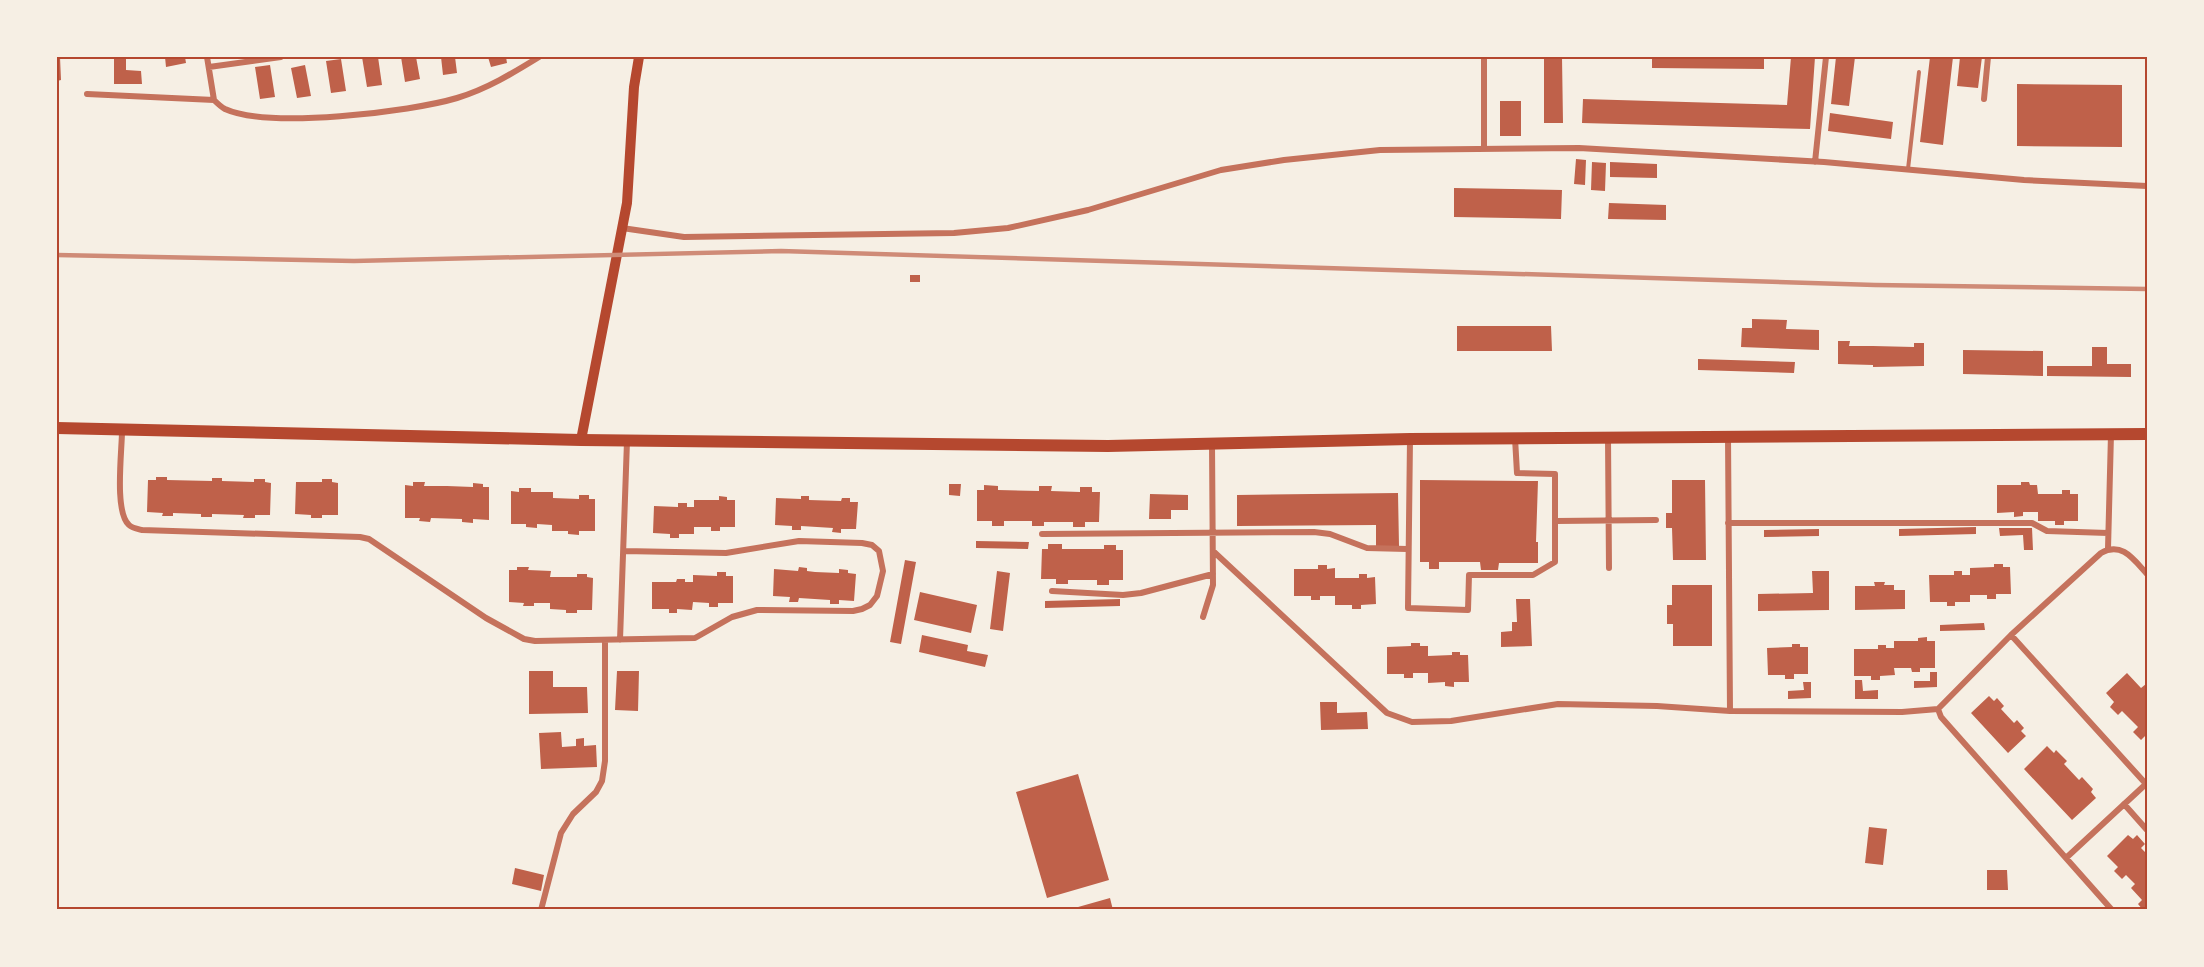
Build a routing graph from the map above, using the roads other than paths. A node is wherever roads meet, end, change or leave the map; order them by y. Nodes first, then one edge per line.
1 (207, 57) edge
2 (281, 57) edge
3 (539, 57) edge
4 (639, 57) edge
5 (1484, 57) edge
6 (1826, 57) edge
7 (1988, 57) edge
8 (209, 67) junction
9 (1919, 72) dead end
10 (87, 94) dead end
11 (1984, 99) dead end
12 (214, 100) junction
13 (1484, 149) junction
14 (1815, 162) junction
15 (1908, 169) junction
16 (2147, 186) edge
17 (622, 228) junction
18 (57, 428) edge
19 (122, 431) junction
20 (2111, 434) junction
21 (2147, 434) edge
22 (1728, 436) junction
23 (1608, 437) junction
24 (1515, 438) junction
25 (1410, 439) junction
26 (582, 440) junction
27 (627, 441) junction
28 (1212, 443) junction
29 (1656, 520) dead end
30 (1556, 521) junction
31 (1609, 521) junction
32 (1728, 523) junction
33 (1213, 532) junction
34 (2109, 533) junction
35 (1042, 534) dead end
36 (1407, 549) junction
37 (2108, 549) junction
38 (624, 550) junction
39 (1213, 551) junction
40 (1609, 568) dead end
41 (1213, 574) junction
42 (2147, 574) edge
43 (1052, 591) dead end
44 (1203, 617) dead end
45 (2011, 635) junction
46 (605, 640) junction
47 (620, 640) junction
48 (1938, 709) junction
49 (1730, 711) junction
50 (2146, 783) edge
51 (2124, 804) junction
52 (2147, 830) edge
53 (2066, 858) junction
54 (541, 910) edge
55 (2112, 910) edge

1 - 8 street
2 - 8 street
3 - 12 street
4 - 17 main road
5 - 13 street
6 - 14 street
7 - 11 street
8 - 12 street
9 - 15 lane
10 - 12 street
13 - 14 street
13 - 17 street
14 - 15 street
15 - 16 street
17 - 26 main road
18 - 19 main road
19 - 26 main road
19 - 46 street
20 - 21 main road
20 - 22 main road
20 - 34 street
22 - 23 main road
22 - 32 street
23 - 24 main road
23 - 31 street
24 - 25 main road
24 - 30 street
25 - 28 main road
25 - 36 street
26 - 27 main road
27 - 28 main road
27 - 38 street
28 - 33 street
29 - 31 street
30 - 31 street
30 - 36 street
31 - 40 street
32 - 34 street
32 - 49 street
33 - 35 street
33 - 36 street
33 - 39 street
34 - 37 street
37 - 42 street
37 - 45 street
38 - 47 street
38 - 47 street
39 - 41 street
39 - 49 street
41 - 43 street
41 - 44 street
45 - 48 street
45 - 50 street
46 - 47 street
46 - 54 street
48 - 49 street
48 - 53 street
50 - 51 street
51 - 52 street
51 - 53 street
53 - 55 street

